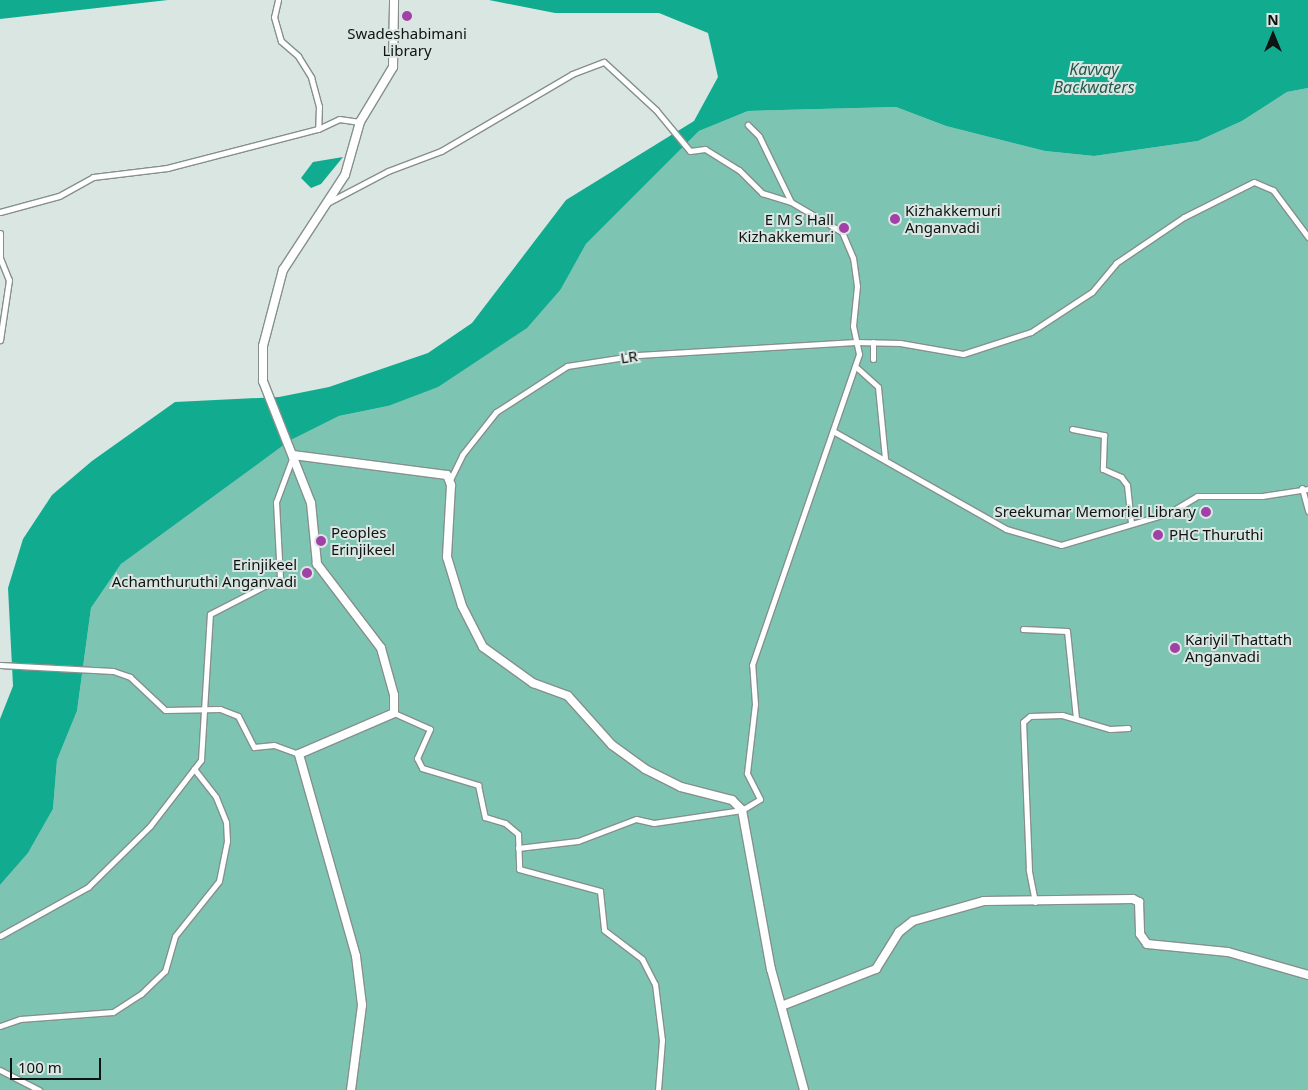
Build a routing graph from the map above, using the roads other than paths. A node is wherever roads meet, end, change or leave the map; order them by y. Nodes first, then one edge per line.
1 (394, 0) edge
2 (278, 2) edge
3 (360, 122) junction
4 (748, 125) dead end
5 (318, 129) junction
6 (329, 202) junction
7 (791, 202) junction
8 (0, 212) edge
9 (0, 233) edge
10 (1308, 237) edge
11 (0, 340) edge
12 (856, 342) junction
13 (873, 342) junction
14 (873, 359) dead end
15 (855, 366) junction
16 (1072, 429) dead end
17 (833, 431) junction
18 (294, 455) junction
19 (885, 459) junction
20 (451, 478) junction
21 (1302, 488) junction
22 (1308, 489) edge
23 (1308, 511) edge
24 (1131, 523) junction
25 (1023, 629) dead end
26 (0, 665) edge
27 (205, 709) junction
28 (394, 712) junction
29 (1076, 718) junction
30 (1128, 728) dead end
31 (299, 754) junction
32 (194, 769) junction
33 (742, 810) junction
34 (518, 848) junction
35 (1035, 902) junction
36 (0, 936) edge
37 (1308, 975) edge
38 (784, 1005) junction
39 (0, 1026) edge
40 (0, 1070) edge
41 (38, 1090) edge
42 (351, 1090) edge
43 (658, 1090) edge
44 (804, 1090) edge

1 - 3 street
2 - 5 street
3 - 5 street
3 - 6 street
4 - 7 street
5 - 8 street
6 - 7 street
6 - 18 street
7 - 12 street
9 - 11 street
10 - 13 street, LR
12 - 13 street, LR
12 - 15 street
12 - 20 street, LR
13 - 14 street
15 - 17 street
15 - 19 street
16 - 24 street
17 - 19 street
17 - 33 street
18 - 20 street
18 - 27 street
18 - 28 street
19 - 24 street
20 - 33 street
21 - 22 street
21 - 23 street
21 - 24 street
25 - 29 street
26 - 27 street
27 - 31 street
27 - 32 street
28 - 31 street
28 - 34 street
29 - 30 street
29 - 35 street
31 - 42 street
32 - 36 street
32 - 39 street
33 - 34 street
33 - 38 street
34 - 43 street
35 - 37 street
35 - 38 street
38 - 44 street
40 - 41 street

